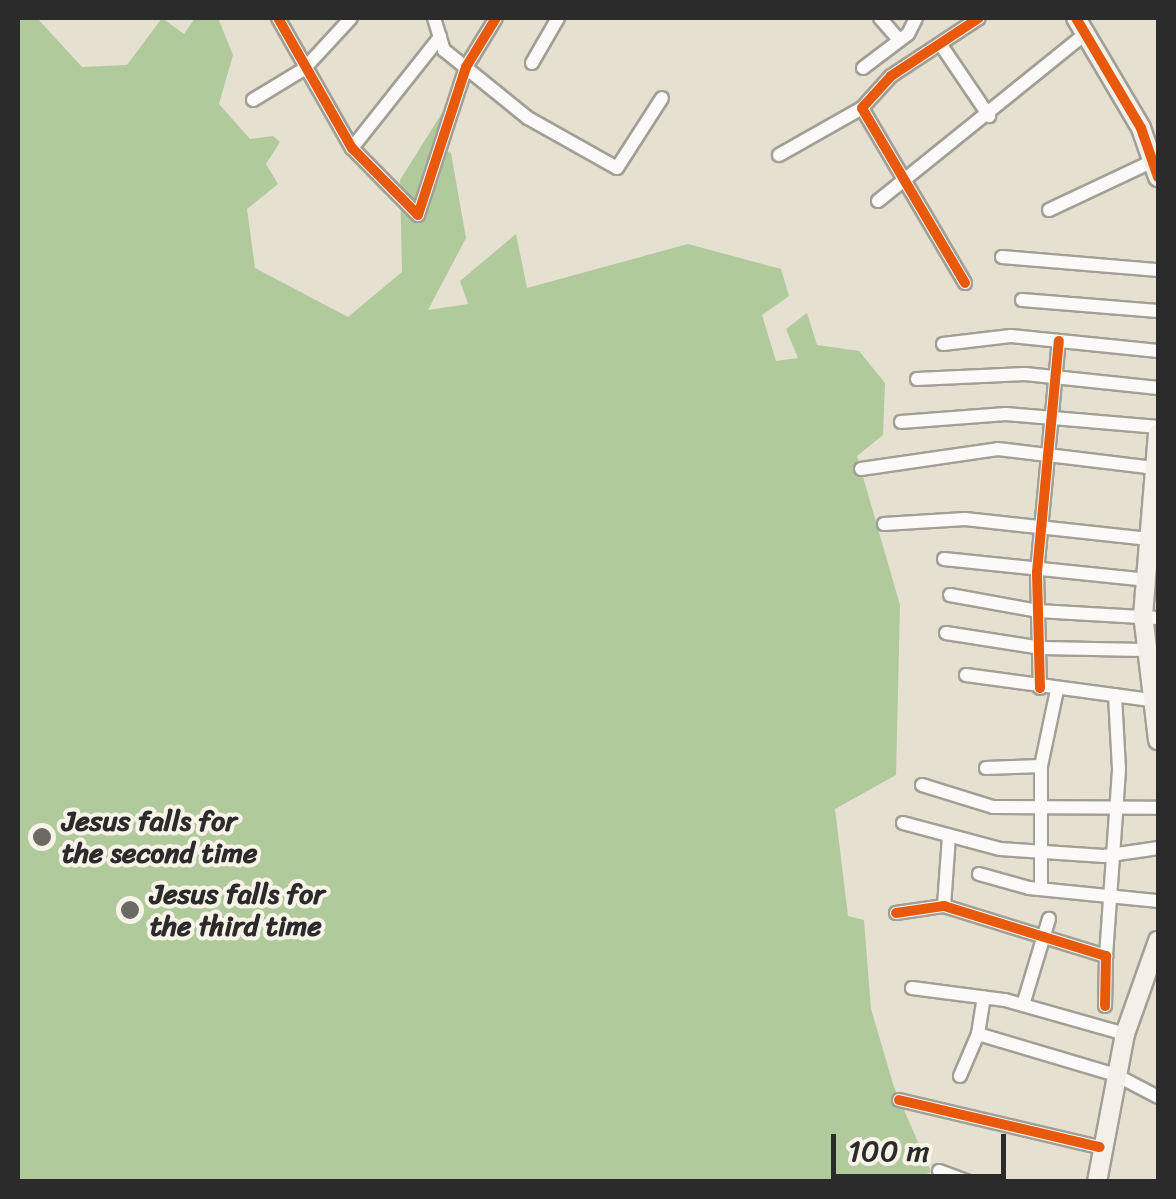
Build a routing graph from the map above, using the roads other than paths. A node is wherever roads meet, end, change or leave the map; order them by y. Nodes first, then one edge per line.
1 (278, 18) edge
2 (351, 18) edge
3 (434, 18) edge
4 (496, 18) edge
5 (558, 18) edge
6 (880, 18) edge
7 (916, 18) edge
8 (979, 18) edge
9 (1081, 25) edge
10 (440, 37) junction
11 (900, 40) junction
12 (942, 45) junction
13 (532, 63) dead end
14 (466, 67) junction
15 (864, 68) dead end
16 (304, 69) junction
17 (662, 98) dead end
18 (253, 100) dead end
19 (862, 108) junction
20 (988, 116) junction
21 (352, 148) junction
22 (779, 154) dead end
23 (1156, 169) edge
24 (908, 180) junction
25 (878, 201) dead end
26 (1049, 210) dead end
27 (1002, 257) dead end
28 (1158, 270) edge
29 (965, 283) dead end
30 (1022, 300) dead end
31 (1158, 311) edge
32 (1059, 340) junction
33 (943, 344) dead end
34 (1158, 350) edge
35 (1056, 378) junction
36 (917, 380) dead end
37 (1158, 388) edge
38 (1053, 416) junction
39 (901, 422) dead end
40 (1158, 430) edge
41 (1050, 454) junction
42 (1156, 468) junction
43 (861, 469) dead end
44 (884, 524) dead end
45 (1043, 530) junction
46 (1149, 538) junction
47 (944, 559) dead end
48 (1037, 572) junction
49 (1148, 580) junction
50 (950, 595) dead end
51 (1038, 611) junction
52 (1151, 616) edge
53 (946, 633) dead end
54 (1042, 648) junction
55 (1144, 650) junction
56 (966, 675) dead end
57 (1040, 688) junction
58 (1058, 690) junction
59 (1115, 695) junction
60 (1152, 700) junction
61 (1158, 740) edge
62 (1041, 766) junction
63 (986, 768) dead end
64 (922, 785) dead end
65 (1158, 808) edge
66 (1042, 810) junction
67 (1114, 812) junction
68 (903, 823) dead end
69 (949, 837) junction
70 (1158, 848) edge
71 (1041, 852) junction
72 (1111, 855) junction
73 (979, 874) dead end
74 (1041, 889) junction
75 (1108, 896) junction
76 (1158, 901) edge
77 (944, 906) junction
78 (896, 913) dead end
79 (1049, 918) dead end
80 (1044, 936) junction
81 (1158, 941) edge
82 (1106, 956) junction
83 (912, 988) dead end
84 (984, 997) junction
85 (1024, 1005) junction
86 (1106, 1006) dead end
87 (978, 1034) junction
88 (1125, 1034) junction
89 (1116, 1075) junction
90 (960, 1076) dead end
91 (1158, 1097) edge
92 (899, 1100) dead end
93 (1100, 1147) junction
94 (939, 1170) dead end
95 (970, 1182) edge
96 (1098, 1182) edge

1 - 16 street
2 - 16 street
3 - 10 street
4 - 14 street
5 - 13 street
6 - 11 street
7 - 11 street
8 - 12 street
9 - 20 street
9 - 23 street
10 - 14 street
10 - 21 street
11 - 15 street
12 - 19 street
12 - 20 street
14 - 17 street
14 - 21 street
16 - 18 street
16 - 21 street
19 - 22 street
19 - 24 street
20 - 24 street
23 - 26 street
24 - 25 street
24 - 29 street
27 - 28 street
30 - 31 street
32 - 33 street
32 - 34 street
32 - 35 street
35 - 36 street
35 - 37 street
35 - 38 street
38 - 39 street
38 - 40 street
38 - 41 street
40 - 42 street
41 - 42 street
41 - 43 street
41 - 45 street
42 - 46 street
44 - 45 street
45 - 46 street
45 - 48 street
46 - 49 street
47 - 48 street
48 - 49 street
48 - 51 street
49 - 52 street
50 - 51 street
51 - 52 street
51 - 54 street
52 - 55 street
53 - 54 street
54 - 55 street
54 - 57 street
55 - 60 street
56 - 57 street
57 - 58 street
58 - 59 street
58 - 62 street
59 - 60 street
59 - 67 street
60 - 61 street
62 - 63 street
62 - 66 street
64 - 66 street
65 - 67 street
66 - 67 street
66 - 71 street
67 - 72 street
68 - 69 street
69 - 71 street
69 - 77 street
70 - 72 street
71 - 72 street
71 - 74 street
72 - 75 street
73 - 74 street
74 - 75 street
75 - 76 street
75 - 82 street
77 - 78 street
77 - 80 street
79 - 80 street
80 - 82 street
80 - 85 street
81 - 88 street
82 - 86 street
83 - 84 street
84 - 85 street
84 - 87 street
85 - 88 street
87 - 89 street
87 - 90 street
88 - 89 street
89 - 91 street
89 - 93 street
92 - 93 street
93 - 96 street
94 - 95 street

